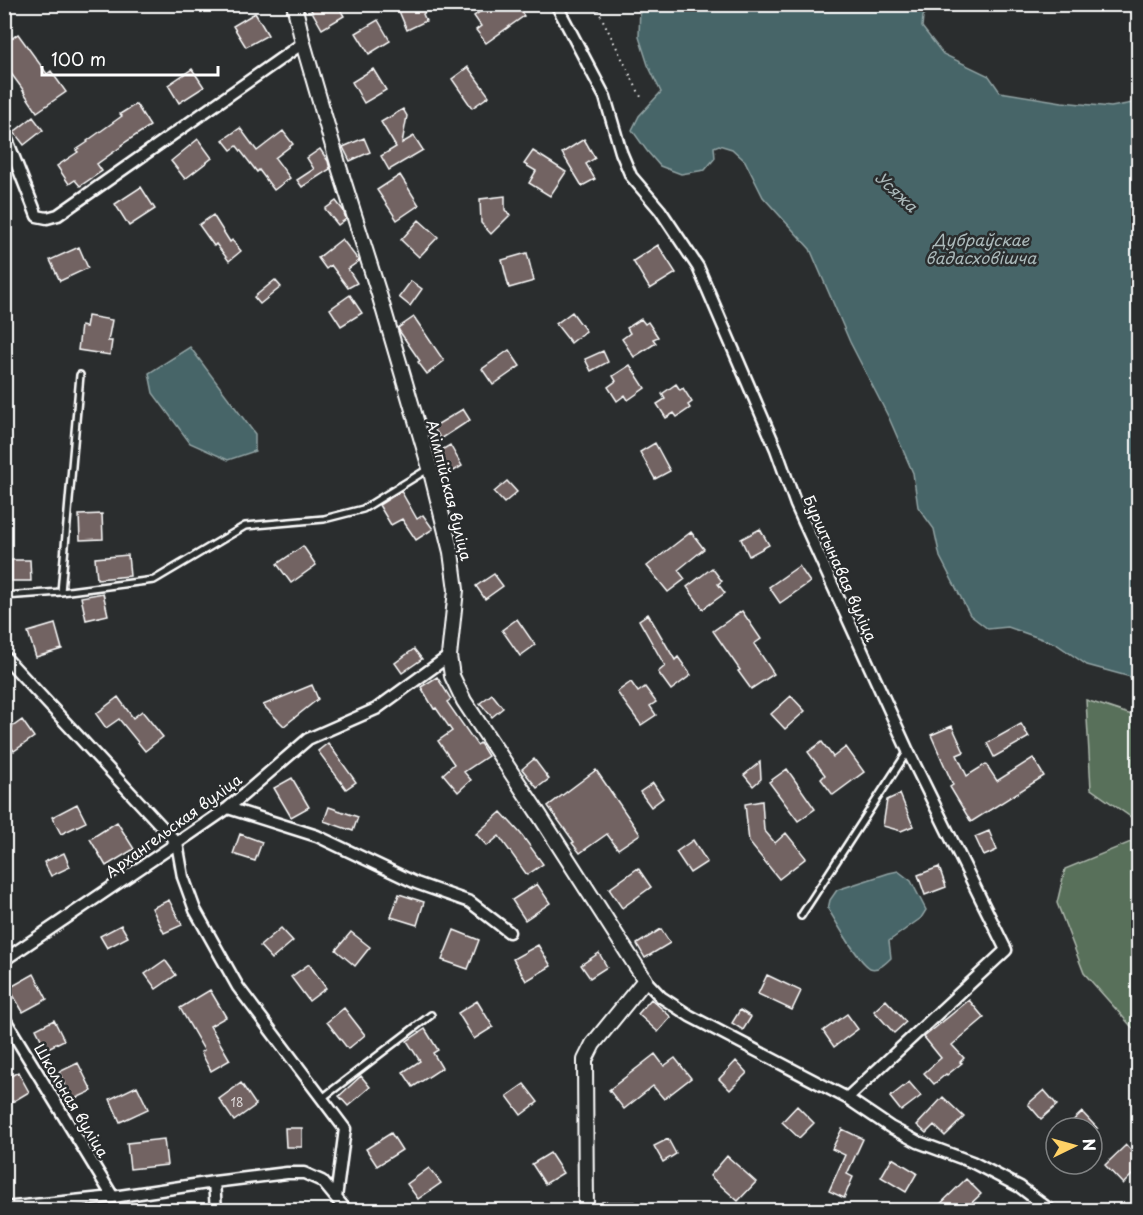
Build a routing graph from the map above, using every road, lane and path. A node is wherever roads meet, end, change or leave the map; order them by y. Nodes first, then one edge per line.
1 (294, 4) edge
2 (556, 4) edge
3 (595, 4) edge
4 (303, 43) junction
5 (640, 97) dead end
6 (4, 132) edge
7 (80, 375) dead end
8 (430, 468) junction
9 (61, 592) junction
10 (4, 596) edge
11 (4, 656) edge
12 (449, 656) junction
13 (908, 751) junction
14 (228, 808) junction
15 (177, 843) junction
16 (801, 916) dead end
17 (509, 932) dead end
18 (4, 960) edge
19 (645, 980) junction
20 (431, 1015) dead end
21 (4, 1018) edge
22 (325, 1096) dead end
23 (847, 1098) junction
24 (214, 1182) junction
25 (113, 1197) junction
26 (336, 1198) junction
27 (4, 1209) edge
28 (216, 1210) edge
29 (346, 1210) edge
30 (586, 1210) edge
31 (1050, 1210) edge

1 - 4 street, Алімпійская вуліца
2 - 13 street, Бурштынавая вуліца
3 - 5 path
4 - 6 street
4 - 8 street, Алімпійская вуліца
7 - 9 lane
8 - 9 lane
8 - 12 street, Алімпійская вуліца
9 - 10 lane
11 - 15 street
12 - 14 street, Архангельская вуліца
12 - 19 street, Алімпійская вуліца
13 - 16 lane
13 - 23 street, Бурштынавая вуліца
14 - 15 street, Архангельская вуліца
14 - 17 street
15 - 18 street, Архангельская вуліца
15 - 26 street
19 - 23 street
19 - 30 street
20 - 22 lane
21 - 25 street, Школьная вуліца
23 - 31 street
24 - 25 street
24 - 26 street
24 - 28 street
25 - 27 street
26 - 29 street

